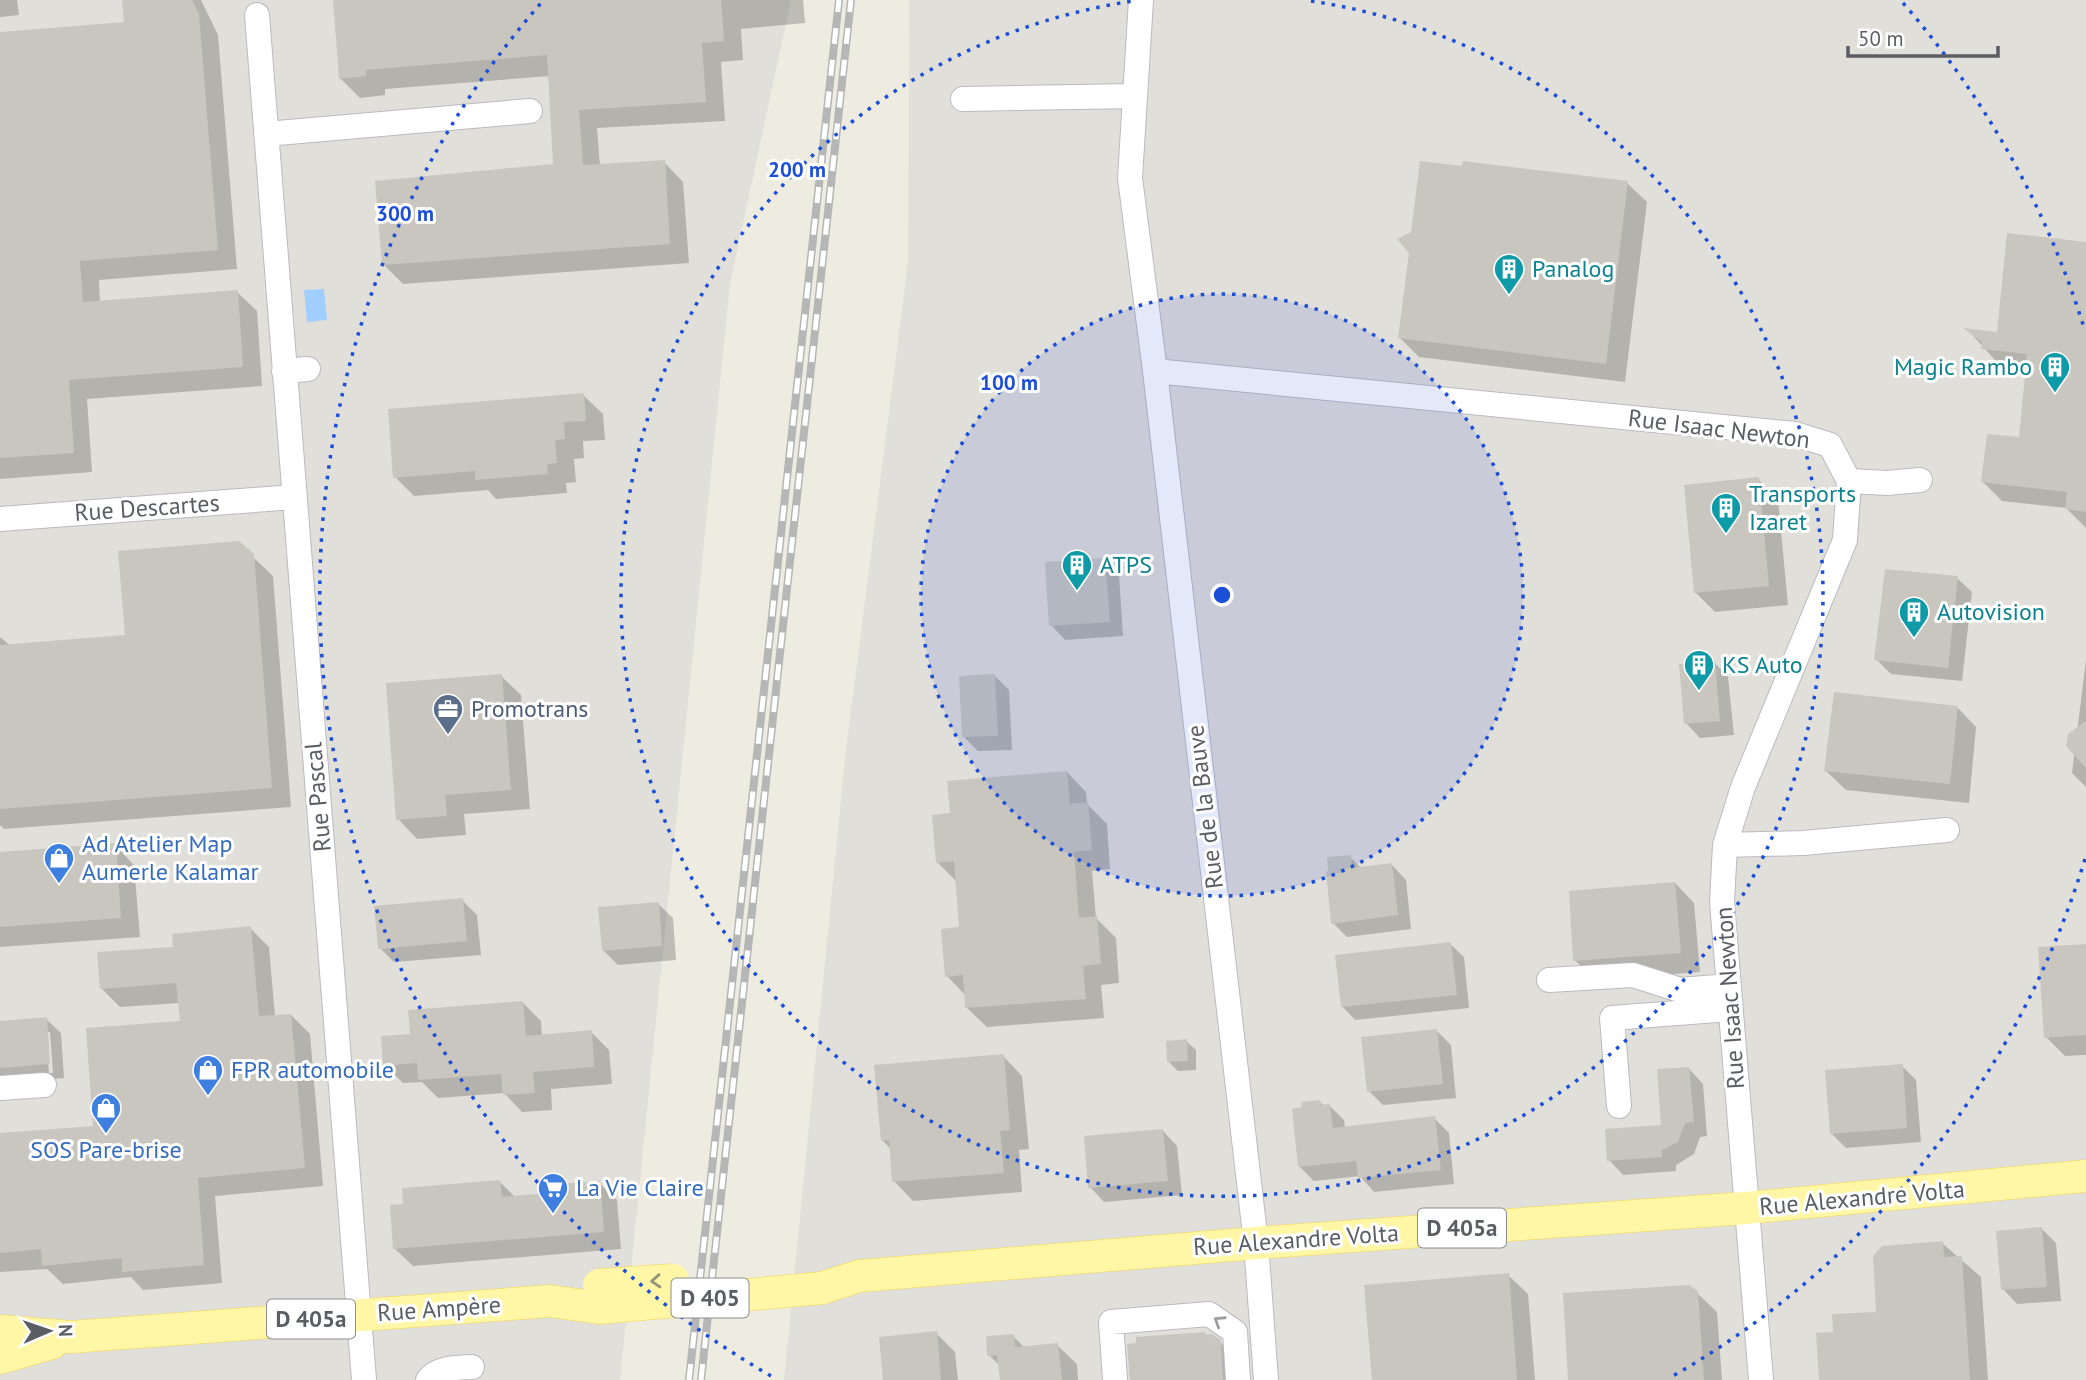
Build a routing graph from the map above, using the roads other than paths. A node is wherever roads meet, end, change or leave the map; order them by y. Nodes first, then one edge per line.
1 (1141, 0) edge
2 (257, 15) dead end
3 (1135, 96) junction
4 (963, 99) dead end
5 (530, 111) dead end
6 (266, 134) junction
7 (1155, 371) junction
8 (1920, 480) dead end
9 (1849, 481) junction
10 (294, 497) junction
11 (0, 519) edge
12 (1947, 830) dead end
13 (1725, 845) junction
14 (1549, 980) dead end
15 (1730, 997) junction
16 (44, 1085) dead end
17 (0, 1088) edge
18 (1619, 1106) dead end
19 (2079, 1179) edge
20 (1746, 1208) junction
21 (1256, 1242) junction
22 (822, 1279) joint
23 (599, 1296) joint
24 (359, 1315) junction
25 (0, 1331) edge
26 (71, 1337) junction
27 (0, 1358) edge
28 (472, 1367) dead end
29 (364, 1380) edge
30 (428, 1380) edge
31 (1115, 1380) edge
32 (1238, 1380) edge
33 (1266, 1380) edge
34 (1761, 1380) edge

1 - 3 street, Rue de la Bauve
2 - 6 street, Rue Pascal
3 - 4 street
3 - 7 street, Rue de la Bauve
5 - 6 street
6 - 10 street, Rue Pascal
7 - 9 street, Rue Isaac Newton
7 - 21 street, Rue de la Bauve
8 - 9 street
9 - 13 street, Rue Isaac Newton
10 - 11 street, Rue Descartes
10 - 24 street, Rue Pascal
12 - 13 street
13 - 15 street, Rue Isaac Newton
14 - 15 street
15 - 18 street
15 - 20 street, Rue Isaac Newton
16 - 17 street
19 - 20 main road, Rue Alexandre Volta / D 405a
20 - 21 main road, Rue Alexandre Volta / D 405a
20 - 34 street, Rue Isaac Newton
21 - 22 main road, Rue Alexandre Volta / D 405a
21 - 33 street, Rue de la Bauve
22 - 23 main road, D 405, bridge
23 - 24 main road, Rue Ampère / D 405a
24 - 26 main road, Rue Ampère / D 405a
24 - 29 street, Rue Pascal
25 - 26 main road, Rue Ampère / D 405a
26 - 27 main road, Rue Ampère / D 405a
28 - 30 street
32 -> 31 street

